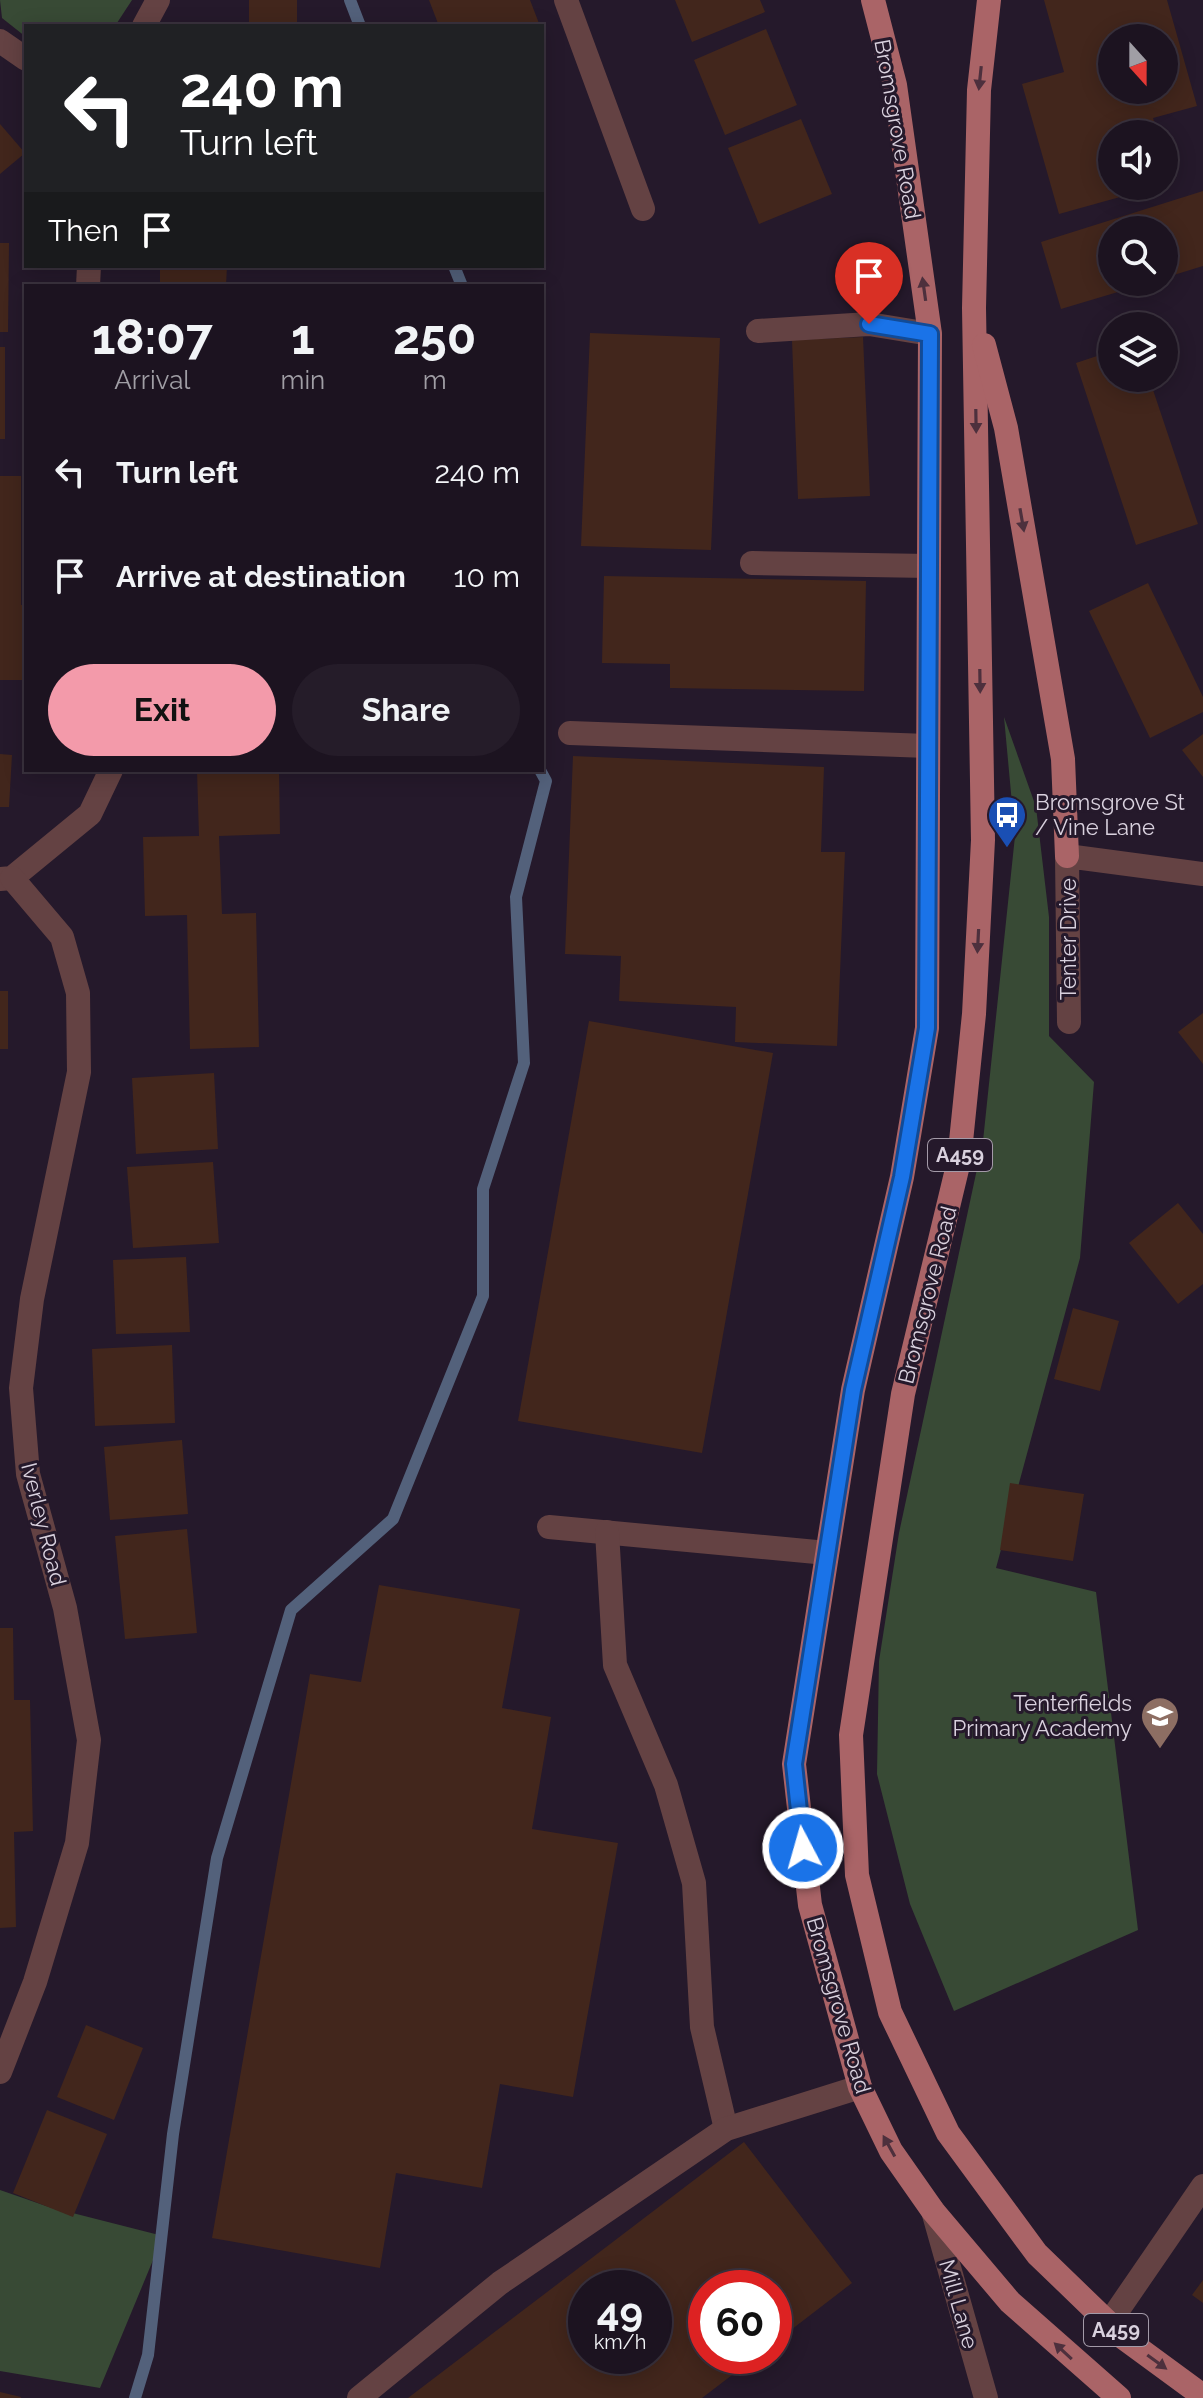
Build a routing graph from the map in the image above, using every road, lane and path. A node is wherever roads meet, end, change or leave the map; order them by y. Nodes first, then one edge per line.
1 (158, 0) edge
2 (566, 0) edge
3 (873, 0) edge
4 (989, 0) edge
5 (145, 24) edge
6 (0, 41) edge
7 (24, 58) edge
8 (643, 209) dead end
9 (974, 308) junction
10 (758, 331) dead end
11 (930, 334) junction
12 (752, 563) dead end
13 (929, 566) junction
14 (570, 733) dead end
15 (928, 746) junction
16 (110, 772) edge
17 (1067, 856) junction
18 (1203, 874) edge
19 (6, 879) edge
20 (1069, 1022) dead end
21 (549, 1527) dead end
22 (607, 1532) junction
23 (827, 1553) junction
24 (7, 2036) edge
25 (0, 2072) edge
26 (860, 2087) junction
27 (726, 2129) junction
28 (1203, 2186) edge
29 (933, 2211) junction
30 (1109, 2323) junction
31 (1203, 2396) edge
32 (359, 2398) edge
33 (986, 2398) edge
34 (1119, 2398) edge

1 - 5 street
2 - 8 street
11 -> 3 main road, Bromsgrove Road / A459
4 -> 9 main road, Bromsgrove Road / A459
6 - 7 street
9 -> 17 main road
9 -> 30 main road, Bromsgrove Road / A459
10 - 11 street
11 - 13 main road, Bromsgrove Road / A459
12 - 13 street
13 - 15 main road, Bromsgrove Road / A459
14 - 15 street
15 - 23 main road, Bromsgrove Road / A459
16 - 19 street
17 - 18 street
17 - 20 street, Tenter Drive
19 - 24 street, Iverley Road
21 - 22 street
22 - 23 street
22 - 27 street
23 - 26 main road, Bromsgrove Road / A459
24 - 25 street, Iverley Road
26 - 27 street
29 -> 26 main road, Bromsgrove Road / A459
27 - 32 street
28 - 30 street
29 - 33 street, Mill Lane
34 -> 29 main road, Bromsgrove Road / A459
30 -> 31 main road, A459

